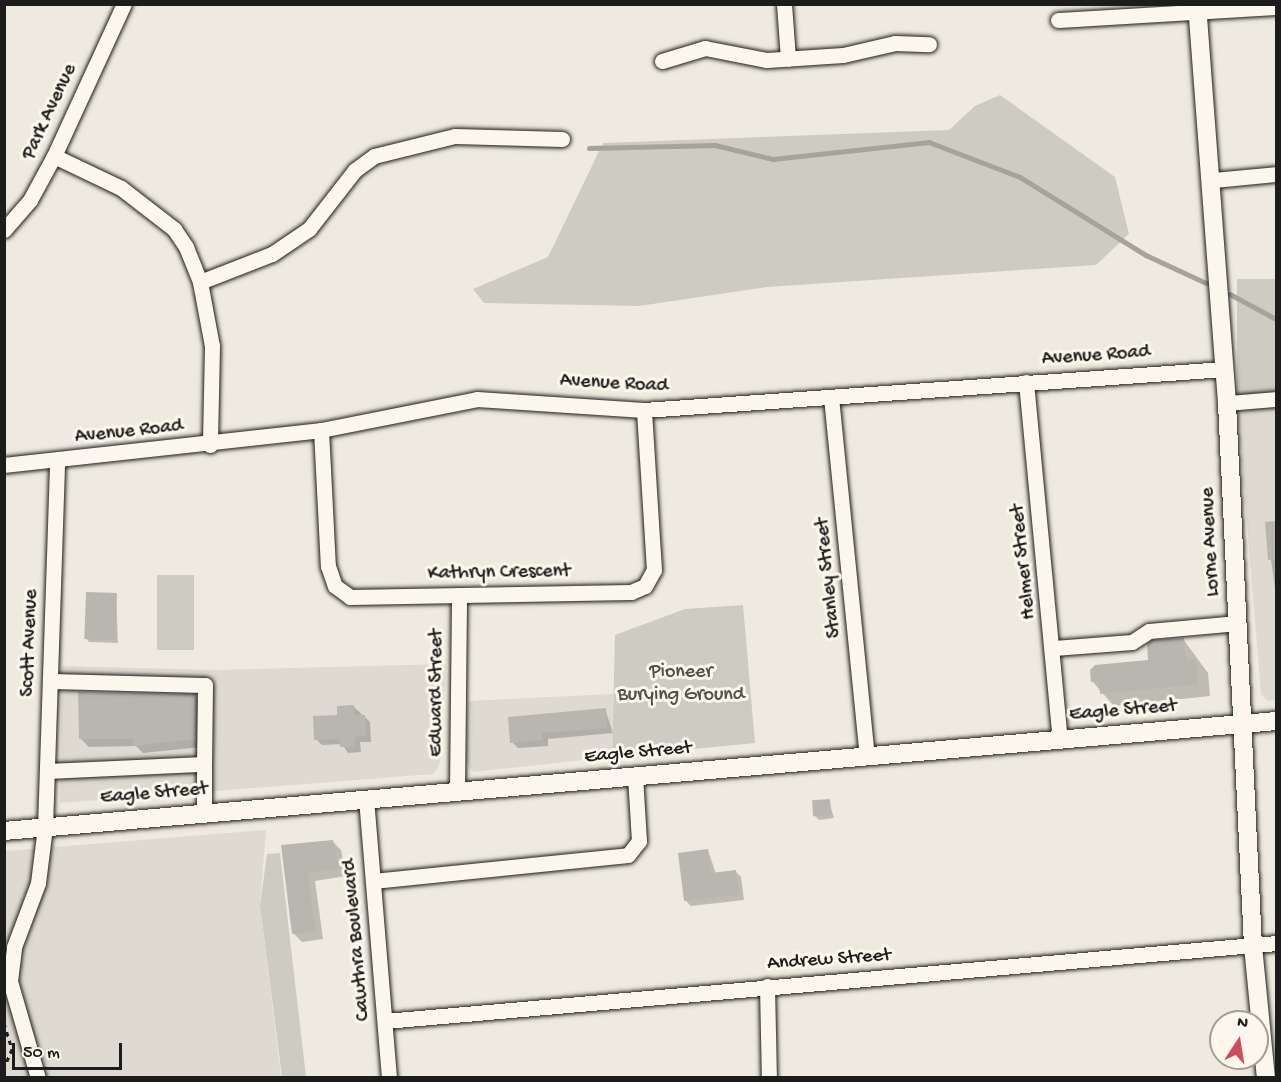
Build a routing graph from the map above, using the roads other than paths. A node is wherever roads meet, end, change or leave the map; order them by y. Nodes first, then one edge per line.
1 (124, 4) edge
2 (784, 4) edge
3 (1276, 7) edge
4 (1197, 9) edge
5 (1058, 20) dead end
6 (929, 44) dead end
7 (788, 58) junction
8 (662, 61) dead end
9 (562, 139) dead end
10 (54, 156) junction
11 (1276, 174) edge
12 (1213, 180) junction
13 (4, 230) edge
14 (200, 282) junction
15 (1225, 369) junction
16 (1026, 382) junction
17 (831, 397) junction
18 (1276, 399) edge
19 (1227, 403) junction
20 (644, 410) junction
21 (321, 430) junction
22 (210, 445) junction
23 (57, 461) junction
24 (4, 465) edge
25 (459, 595) junction
26 (1238, 624) junction
27 (1053, 648) junction
28 (50, 681) junction
29 (1276, 721) edge
30 (1242, 724) junction
31 (1060, 739) junction
32 (867, 755) junction
33 (204, 764) junction
34 (47, 771) junction
35 (635, 776) junction
36 (457, 791) junction
37 (366, 798) junction
38 (204, 812) junction
39 (45, 827) junction
40 (4, 831) edge
41 (373, 881) junction
42 (1276, 943) edge
43 (1253, 946) junction
44 (767, 986) junction
45 (385, 1021) junction
46 (33, 1075) edge
47 (389, 1077) edge
48 (769, 1077) edge
49 (1266, 1077) edge

1 - 10 street, Park Avenue
2 - 7 street
3 - 4 street
4 - 5 street
4 - 12 main road, Lorne Avenue
6 - 7 street
7 - 8 street
9 - 14 street
10 - 13 street, Park Avenue
10 - 14 street
11 - 12 street
12 - 15 main road, Lorne Avenue
14 - 22 street
15 - 16 street, Avenue Road
15 - 19 main road, Lorne Avenue
16 - 17 street, Avenue Road
16 - 27 street, Helmer Street
17 - 20 street, Avenue Road
17 - 32 street, Stanley Street
18 - 19 street
19 - 26 main road, Lorne Avenue
20 - 21 street, Avenue Road
20 - 25 street, Kathryn Crescent
21 - 22 street, Avenue Road
21 - 25 street, Kathryn Crescent
22 - 23 street, Avenue Road
23 - 24 street, Avenue Road
23 - 28 street, Scott Avenue
25 - 36 street, Edward Street
26 - 27 street
26 - 30 main road, Lorne Avenue
27 - 31 street, Helmer Street
28 - 33 street
28 - 34 street, Scott Avenue
29 - 30 main road, Eagle Street
30 - 31 main road, Eagle Street
30 - 43 main road, Lorne Avenue
31 - 32 main road, Eagle Street
32 - 35 main road, Eagle Street
33 - 34 street
33 - 38 street
34 - 39 street, Scott Avenue
35 - 36 main road, Eagle Street
35 - 41 street
36 - 37 main road, Eagle Street
37 - 38 main road, Eagle Street
37 - 41 street, Cawthra Boulevard
38 - 39 main road, Eagle Street
39 - 40 main road, Eagle Street
39 - 46 street, Scott Avenue
41 - 45 street, Cawthra Boulevard
42 - 43 street, Andrew Street
43 - 44 street, Andrew Street
43 - 49 main road, Lorne Avenue
44 - 45 street, Andrew Street
44 - 48 street
45 - 47 street, Cawthra Boulevard

